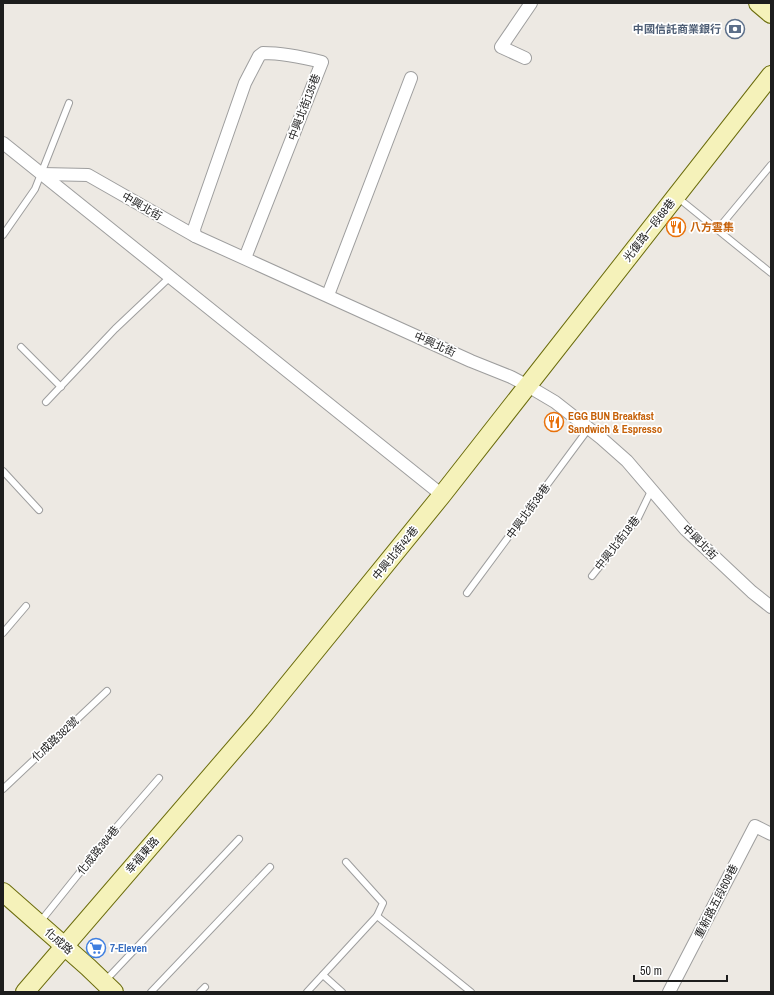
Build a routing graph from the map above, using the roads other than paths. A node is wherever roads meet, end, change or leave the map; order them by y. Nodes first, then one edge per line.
1 (531, 3) edge
2 (758, 3) edge
3 (771, 14) edge
4 (524, 58) dead end
5 (771, 75) edge
6 (411, 78) dead end
7 (68, 103) dead end
8 (3, 143) edge
9 (771, 165) edge
10 (42, 174) junction
11 (676, 196) junction
12 (717, 230) junction
13 (3, 235) edge
14 (195, 236) junction
15 (245, 258) junction
16 (771, 273) edge
17 (170, 277) junction
18 (328, 295) junction
19 (21, 347) dead end
20 (528, 386) junction
21 (61, 387) junction
22 (46, 402) dead end
23 (588, 428) junction
24 (3, 471) edge
25 (652, 489) junction
26 (442, 495) junction
27 (39, 510) dead end
28 (592, 576) dead end
29 (467, 593) dead end
30 (26, 606) dead end
31 (771, 607) edge
32 (3, 633) edge
33 (107, 691) dead end
34 (260, 719) joint
35 (159, 778) dead end
36 (3, 789) edge
37 (771, 834) edge
38 (239, 839) dead end
39 (346, 862) dead end
40 (270, 867) dead end
41 (3, 892) edge
42 (377, 916) junction
43 (39, 924) junction
44 (64, 946) junction
45 (322, 975) junction
46 (109, 987) edge
47 (205, 987) dead end
48 (26, 992) edge
49 (151, 992) edge
50 (200, 992) edge
51 (307, 992) edge
52 (342, 992) edge
53 (471, 992) edge
54 (669, 992) edge

1 - 4 street
2 - 3 street
5 - 11 street, 光復路一段68巷
6 - 18 street
7 - 10 lane
8 - 10 street
9 - 12 lane
10 - 13 lane
10 - 14 street, 中興北街
10 - 17 street
11 - 12 lane
11 - 20 street, 光復路一段68巷
12 - 16 lane
14 - 15 street, 中興北街
14 - 15 street, 中興北街135巷
15 - 18 street, 中興北街
17 - 21 lane
17 - 26 street
18 - 20 street, 中興北街
19 - 21 lane
20 - 23 street, 中興北街
20 - 26 street, 中興北街42巷
21 - 22 lane
23 - 25 street, 中興北街
23 - 29 lane, 中興北街38巷
24 - 27 lane
25 - 28 lane, 中興北街18巷
25 - 31 street, 中興北街
26 - 34 street, 中興北街42巷
30 - 32 lane
33 - 36 lane, 化成路382號
34 - 44 street, 幸福東路
35 - 43 lane, 化成路364巷
37 - 54 street, 重新路五段609巷
38 - 46 lane
39 - 42 lane
40 - 49 lane
41 - 43 street, 化成路
42 - 45 lane
42 - 53 lane
43 - 44 street, 化成路
44 - 46 street, 化成路
44 - 48 street, 幸福東路
45 - 51 lane
45 - 52 lane
47 - 50 lane

